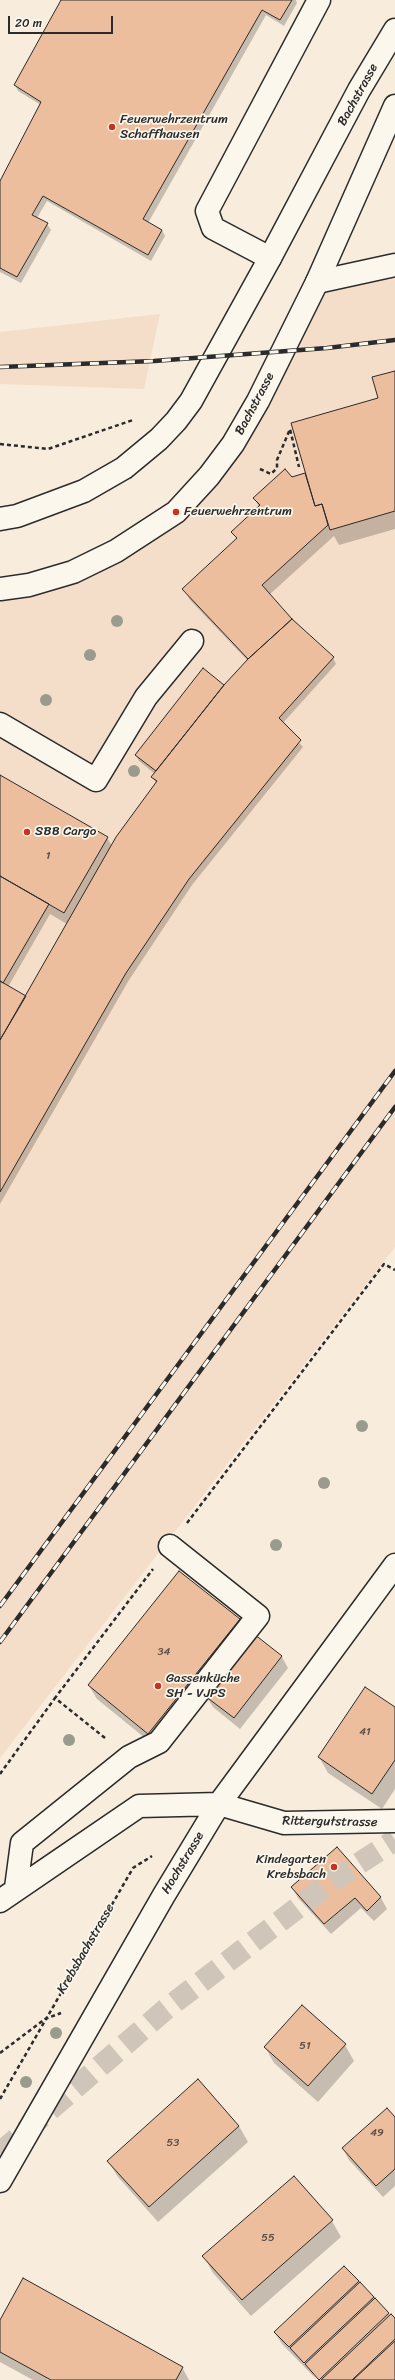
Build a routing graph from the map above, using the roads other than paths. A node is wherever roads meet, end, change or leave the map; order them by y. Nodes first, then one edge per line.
1 (319, 0) edge
2 (395, 30) edge
3 (395, 106) edge
4 (270, 258) junction
5 (395, 266) edge
6 (317, 282) junction
7 (0, 519) edge
8 (0, 589) edge
9 (192, 641) dead end
10 (0, 724) edge
11 (170, 1546) road end
12 (395, 1565) edge
13 (219, 1804) junction
14 (395, 1821) edge
15 (8, 1895) edge
16 (0, 2181) edge

1 - 4 main road
2 - 4 main road, Bachstrasse
3 - 6 main road, Bachstrasse
4 - 7 main road, Bachstrasse
5 - 6 main road
6 - 8 main road, Bachstrasse
9 - 10 main road
11 - 15 main road
12 - 13 main road, Hochstrasse
13 - 14 main road, Rittergutstrasse
13 - 15 main road
13 - 16 main road, Hochstrasse

